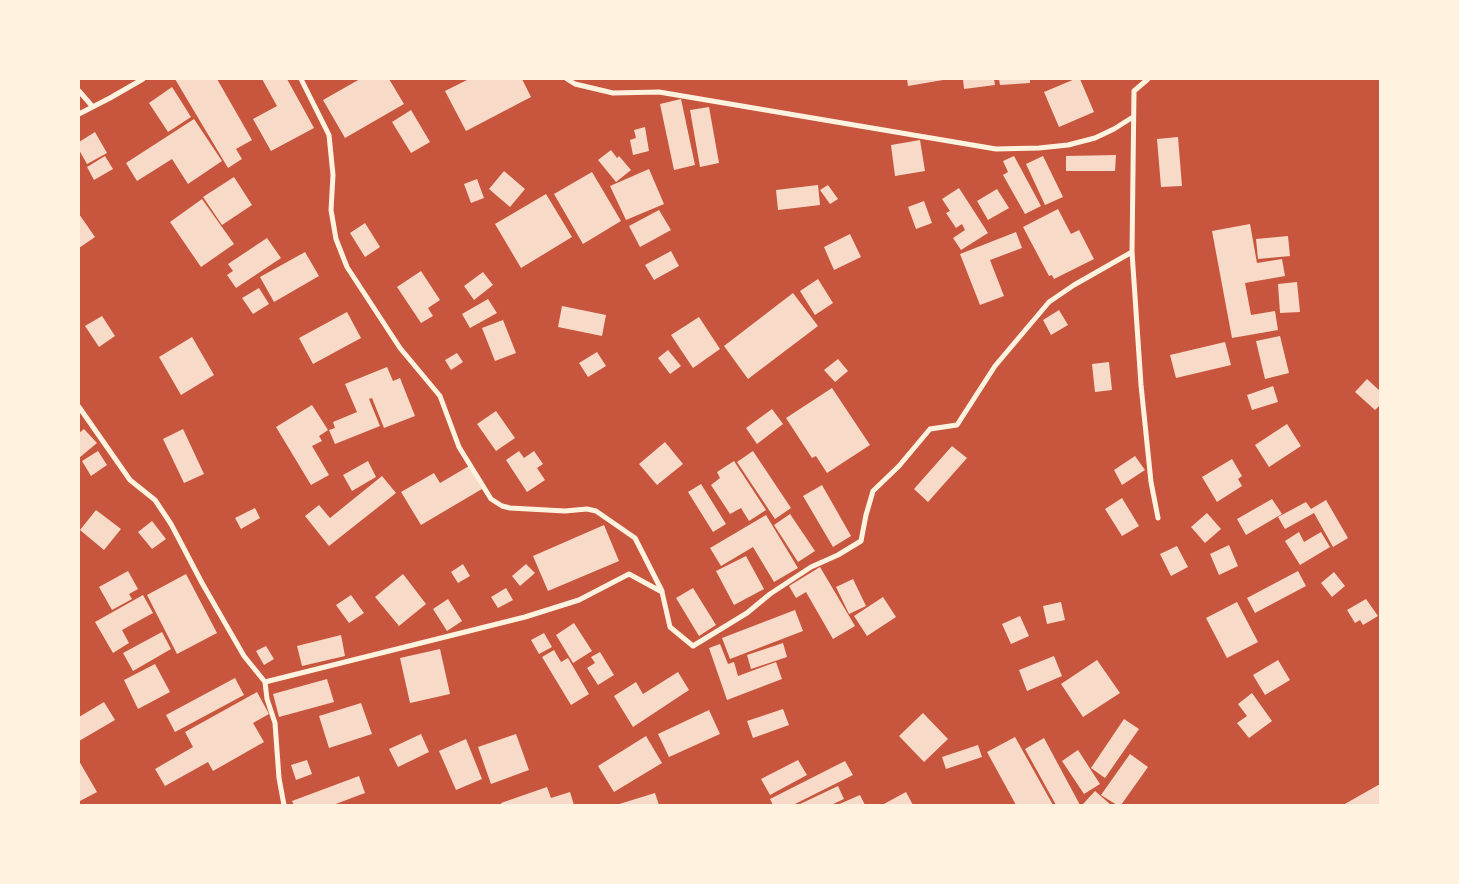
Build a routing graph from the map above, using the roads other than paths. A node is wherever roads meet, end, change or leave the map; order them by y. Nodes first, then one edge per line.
1 (143, 79) edge
2 (301, 79) edge
3 (567, 79) edge
4 (1148, 79) edge
5 (79, 91) edge
6 (92, 106) junction
7 (79, 114) edge
8 (1133, 117) junction
9 (1132, 252) junction
10 (79, 407) edge
11 (1158, 518) dead end
12 (662, 592) junction
13 (266, 682) junction
14 (284, 805) edge

1 - 6 street
2 - 12 street
3 - 8 street
4 - 8 street
5 - 6 street
6 - 7 street
8 - 9 street
9 - 11 street
9 - 12 street
10 - 13 street
12 - 13 street
13 - 14 street

